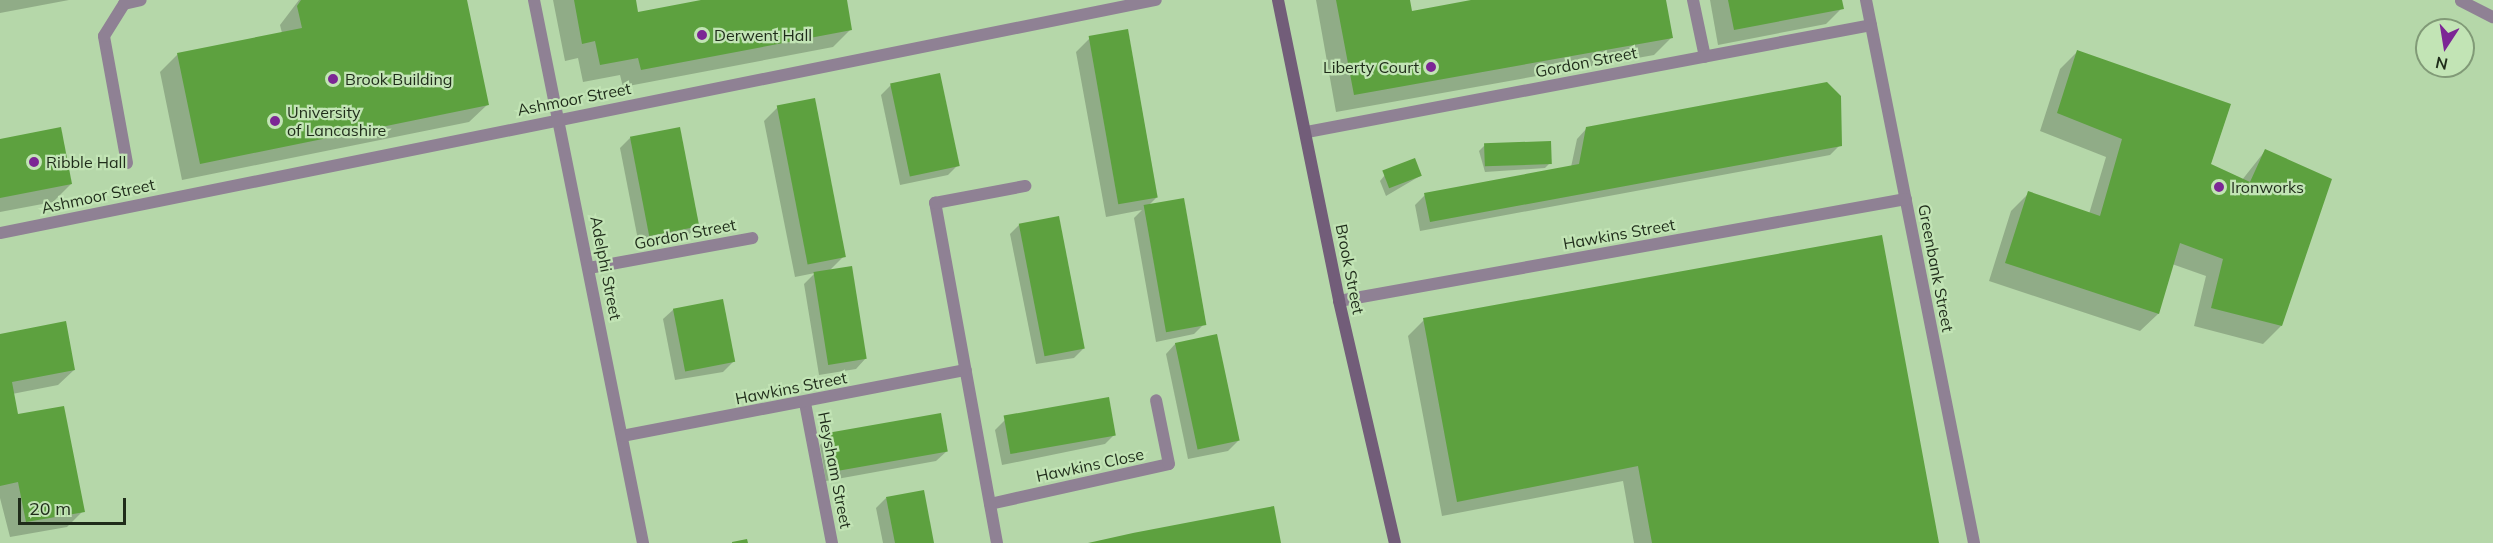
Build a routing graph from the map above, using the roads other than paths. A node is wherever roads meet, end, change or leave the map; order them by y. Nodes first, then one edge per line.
1 (141, 0) edge
2 (534, 0) edge
3 (1156, 0) edge
4 (1278, 0) edge
5 (1693, 0) edge
6 (1866, 0) edge
7 (2461, 1) edge
8 (2493, 17) edge
9 (1871, 25) junction
10 (1705, 57) junction
11 (560, 118) junction
12 (1307, 132) junction
13 (127, 163) dead end
14 (1025, 186) dead end
15 (1906, 199) junction
16 (0, 233) edge
17 (752, 238) dead end
18 (589, 268) junction
19 (1339, 301) junction
20 (966, 370) junction
21 (1156, 400) dead end
22 (805, 403) junction
23 (622, 436) junction
24 (990, 504) junction
25 (643, 543) edge
26 (832, 543) edge
27 (997, 543) edge
28 (1395, 543) edge
29 (1974, 543) edge

1 - 13 street
2 - 11 street, Adelphi Street
3 - 11 street, Ashmoor Street
4 - 12 street, Brook Street
5 - 10 street
6 - 9 street, Greenbank Street
7 - 8 street
9 - 10 street, Gordon Street
9 - 15 street, Greenbank Street
10 - 12 street, Gordon Street
11 - 16 street, Ashmoor Street
11 - 18 street, Adelphi Street
12 - 19 street, Brook Street
14 - 20 street
15 - 19 street, Hawkins Street
15 - 29 street, Greenbank Street
17 - 18 street, Gordon Street
18 - 23 street, Adelphi Street
19 - 28 street, Brook Street
20 - 22 street, Hawkins Street
20 - 24 street
21 - 24 street, Hawkins Close
22 - 23 street, Hawkins Street
22 - 26 street, Heysham Street
23 - 25 street, Adelphi Street
24 - 27 street

